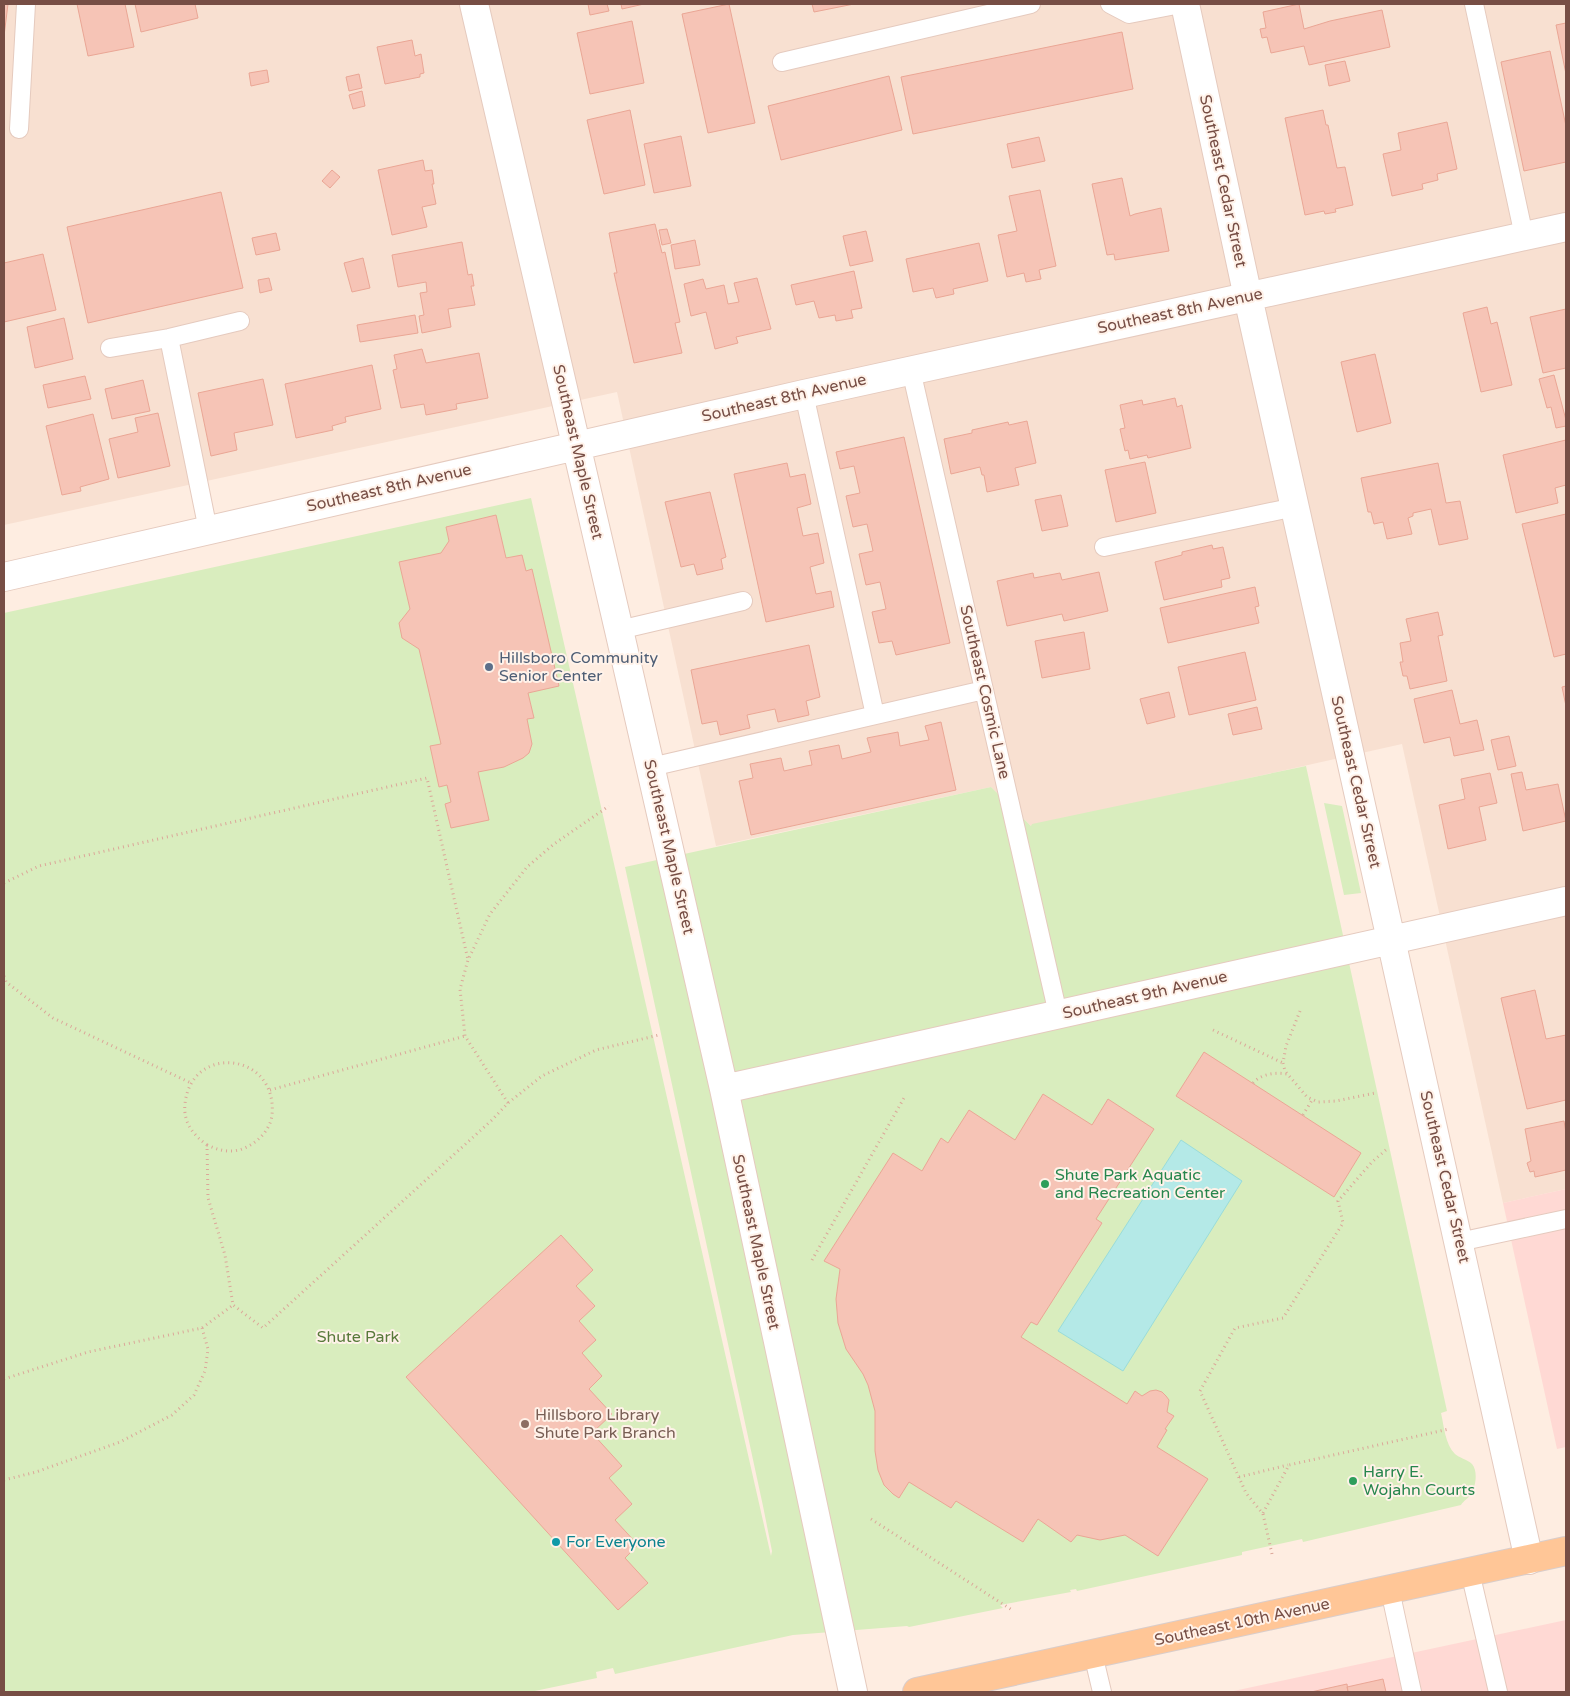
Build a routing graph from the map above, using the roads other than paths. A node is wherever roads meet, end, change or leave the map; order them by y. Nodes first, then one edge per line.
1 (26, 4) edge
2 (474, 4) edge
3 (1030, 4) edge
4 (1110, 4) edge
5 (1181, 4) edge
6 (1185, 4) edge
7 (1474, 4) edge
8 (782, 62) dead end
9 (19, 129) dead end
10 (1566, 227) edge
11 (1524, 236) junction
12 (1248, 297) junction
13 (240, 320) dead end
14 (169, 338) junction
15 (110, 348) dead end
16 (911, 370) junction
17 (804, 394) junction
18 (576, 446) junction
19 (1295, 506) junction
20 (208, 530) junction
21 (1104, 547) dead end
22 (4, 577) edge
23 (744, 601) dead end
24 (620, 630) junction
25 (984, 690) junction
26 (875, 715) junction
27 (651, 767) junction
28 (1566, 901) edge
29 (1392, 940) junction
30 (1058, 1014) junction
31 (724, 1088) junction
32 (1566, 1219) edge
33 (1459, 1242) junction
34 (1566, 1551) edge
35 (1529, 1560) junction
36 (1470, 1572) junction
37 (1390, 1590) junction
38 (1093, 1654) junction
39 (853, 1692) edge
40 (917, 1692) edge
41 (1102, 1692) edge
42 (1412, 1692) edge
43 (1498, 1692) edge

1 - 9 lane
2 - 18 street, Southeast Maple Street
3 - 8 lane
4 - 5 lane
6 - 12 street, Southeast Cedar Street
7 - 11 lane
10 - 11 street, Southeast 8th Avenue
11 - 12 street, Southeast 8th Avenue
12 - 16 street, Southeast 8th Avenue
12 - 19 street, Southeast Cedar Street
13 - 14 lane
14 - 15 lane
14 - 20 lane
16 - 17 street, Southeast 8th Avenue
16 - 25 lane, Southeast Cosmic Lane
17 - 18 street, Southeast 8th Avenue
17 - 26 lane
18 - 20 street, Southeast 8th Avenue
18 - 24 street, Southeast Maple Street
19 - 21 lane
19 - 29 street, Southeast Cedar Street
20 - 22 street, Southeast 8th Avenue
23 - 24 lane
24 - 27 street, Southeast Maple Street
25 - 26 lane
25 - 30 lane, Southeast Cosmic Lane
26 - 27 lane
27 - 31 street, Southeast Maple Street
28 - 29 street, Southeast 9th Avenue
29 - 30 street, Southeast 9th Avenue
29 - 33 street, Southeast Cedar Street
30 - 31 street, Southeast 9th Avenue
31 - 39 street, Southeast Maple Street
32 - 33 lane
33 - 35 street, Southeast Cedar Street
34 - 35 main road, Southeast 10th Avenue
35 - 36 main road, Southeast 10th Avenue
36 - 37 main road, Southeast 10th Avenue
36 - 43 lane
37 - 38 main road, Southeast 10th Avenue
37 - 42 lane
38 - 40 main road, Southeast 10th Avenue
38 - 41 lane

